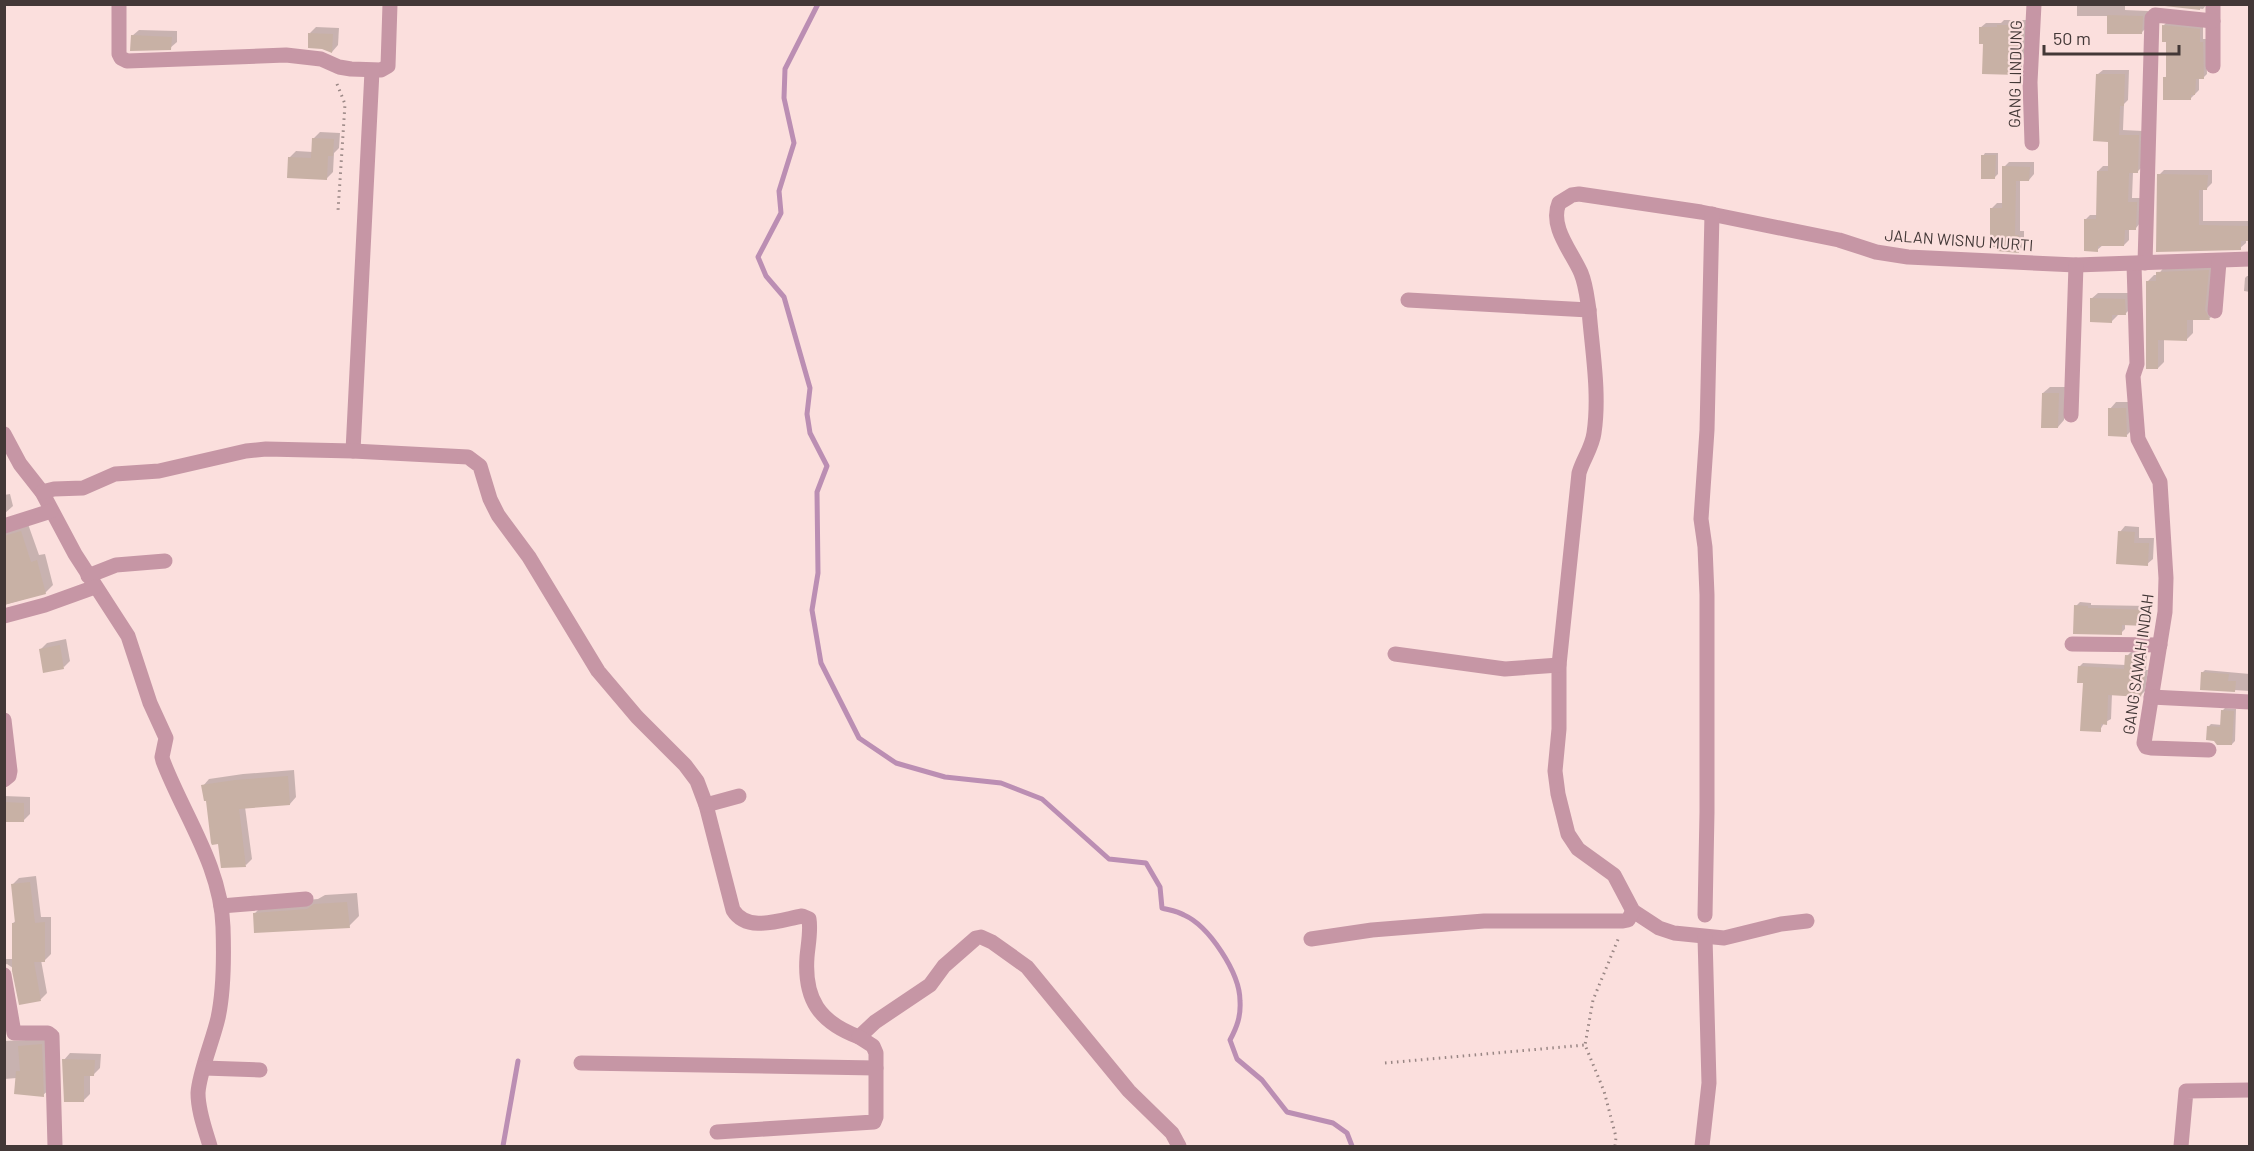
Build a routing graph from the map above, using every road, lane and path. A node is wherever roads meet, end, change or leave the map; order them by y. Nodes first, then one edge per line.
1 (119, 4) edge
2 (390, 4) edge
3 (2034, 4) edge
4 (2213, 4) edge
5 (2213, 21) junction
6 (2214, 66) dead end
7 (339, 67) junction
8 (372, 71) junction
9 (2032, 143) dead end
10 (338, 211) dead end
11 (1712, 214) junction
12 (2250, 259) edge
13 (2219, 262) junction
14 (2139, 263) junction
15 (2076, 265) junction
16 (1408, 300) dead end
17 (1589, 310) junction
18 (2215, 311) dead end
19 (2072, 415) dead end
20 (4, 434) edge
21 (353, 451) junction
22 (42, 492) junction
23 (51, 511) junction
24 (4, 526) edge
25 (165, 561) dead end
26 (92, 581) junction
27 (4, 616) edge
28 (2072, 644) dead end
29 (2160, 645) junction
30 (1395, 654) dead end
31 (1559, 665) junction
32 (2151, 698) junction
33 (2250, 702) edge
34 (4, 720) edge
35 (2209, 750) dead end
36 (4, 780) edge
37 (739, 796) dead end
38 (706, 805) junction
39 (306, 899) dead end
40 (221, 906) junction
41 (1705, 915) dead end
42 (1631, 916) junction
43 (1807, 921) dead end
44 (1705, 937) junction
45 (1311, 939) dead end
46 (4, 975) edge
47 (9, 1034) edge
48 (859, 1037) junction
49 (1585, 1046) junction
50 (581, 1063) dead end
51 (1385, 1063) dead end
52 (204, 1068) junction
53 (876, 1068) junction
54 (260, 1070) dead end
55 (2250, 1090) edge
56 (717, 1132) dead end
57 (55, 1146) edge
58 (210, 1146) edge
59 (1179, 1146) edge
60 (1615, 1146) edge
61 (1702, 1146) edge
62 (2181, 1146) edge

1 - 7 street
2 - 8 street
3 - 9 street, GANG LINDUNG
4 - 5 street
5 - 6 street
5 - 14 street, GANG SAWAH INDAH
7 - 8 street
7 - 10 path
8 - 21 street
11 - 15 street, JALAN WISNU MURTI
11 - 17 street, JALAN WISNU MURTI
11 - 41 street
12 - 13 street, JALAN WISNU MURTI
13 - 14 street, JALAN WISNU MURTI
13 - 18 street
14 - 15 street, JALAN WISNU MURTI
14 - 29 street, GANG SAWAH INDAH
15 - 19 street
16 - 17 street
17 - 31 street
20 - 22 street
21 - 22 street
21 - 38 street
22 - 23 street
23 - 24 street
23 - 26 street
25 - 26 street
26 - 27 street
26 - 40 street
28 - 29 street
29 - 32 street, GANG SAWAH INDAH
30 - 31 street
31 - 42 street
32 - 33 street
32 - 35 street, GANG SAWAH INDAH
34 - 36 street
37 - 38 street
38 - 48 street
39 - 40 street
40 - 52 street
42 - 44 street
42 - 45 street
42 - 49 path
43 - 44 street
44 - 61 street
46 - 47 street
47 - 57 street
48 - 53 street
48 - 59 street
49 - 51 path
49 - 60 path
50 - 53 street
52 - 54 street
52 - 58 street
53 - 56 street
55 - 62 street

